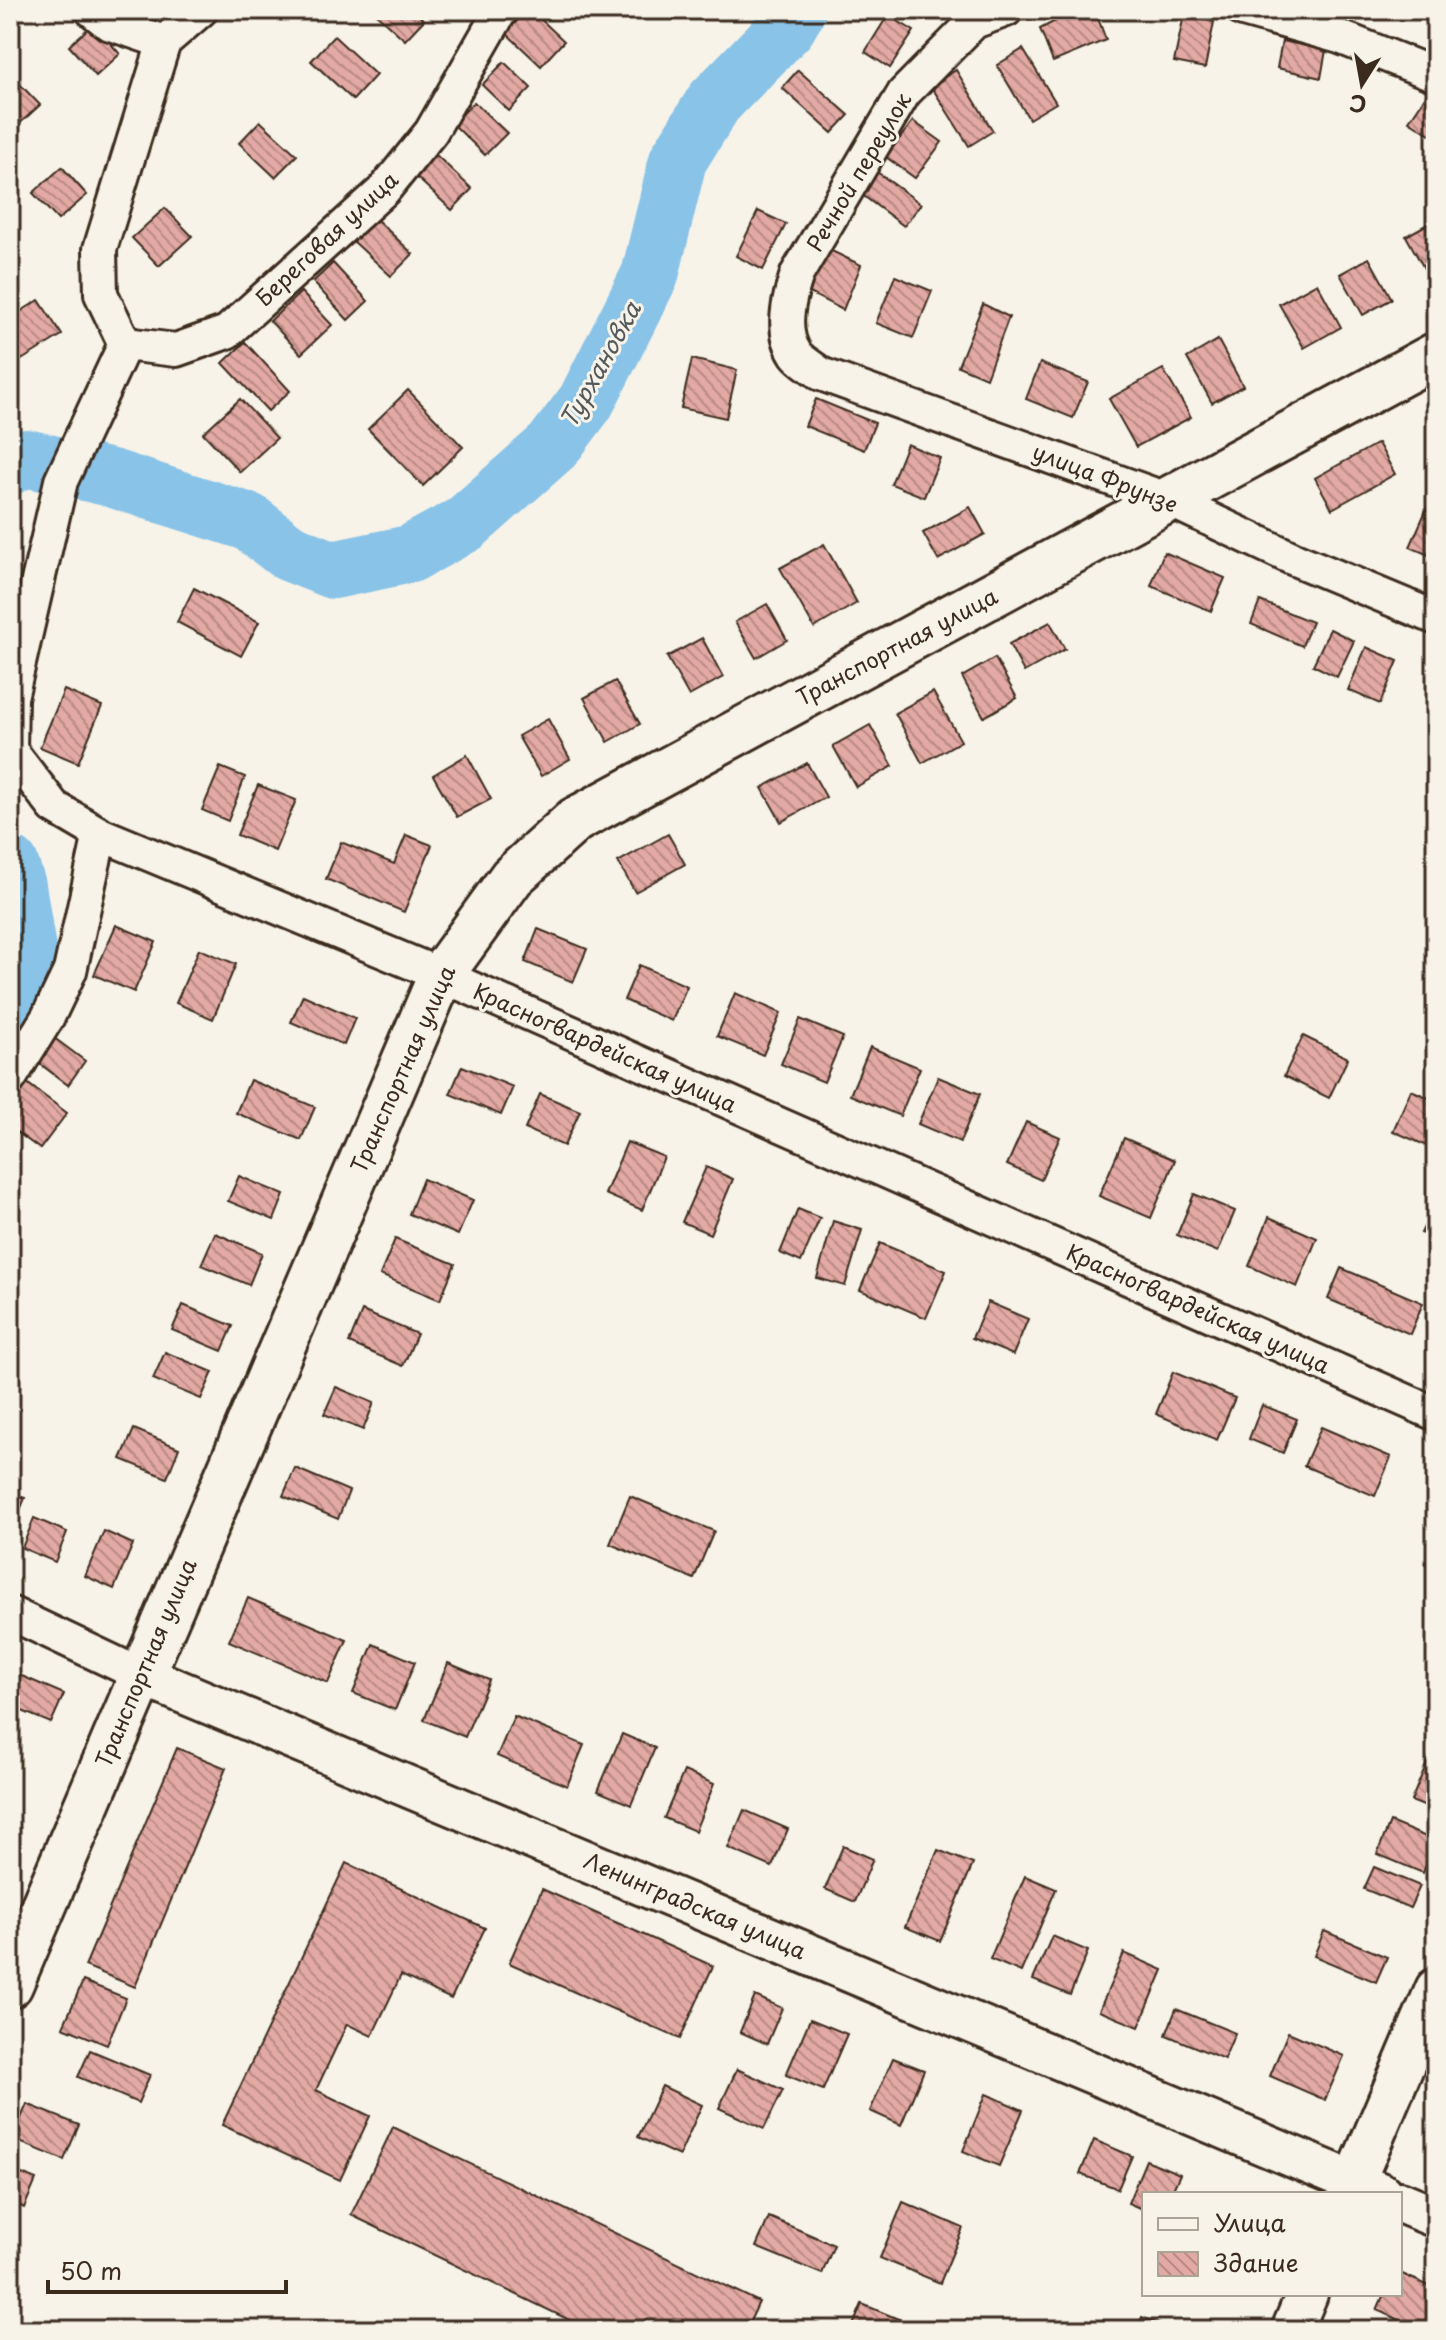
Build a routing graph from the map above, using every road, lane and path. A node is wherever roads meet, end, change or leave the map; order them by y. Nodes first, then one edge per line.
1 (92, 10) edge
2 (201, 10) edge
3 (501, 10) edge
4 (1006, 10) edge
5 (1243, 10) edge
6 (164, 42) junction
7 (1436, 75) edge
8 (788, 329) joint
9 (125, 344) junction
10 (1436, 355) edge
11 (1169, 500) junction
12 (1436, 618) edge
13 (100, 834) junction
14 (441, 975) junction
15 (10, 1078) edge
16 (1436, 1414) edge
17 (10, 1613) edge
18 (141, 1675) junction
19 (10, 1985) edge
20 (1436, 1989) edge
21 (1361, 2190) edge
22 (1402, 2203) edge
23 (1436, 2217) edge
24 (1306, 2296) edge
25 (1292, 2330) edge

1 - 6 street
2 - 6 street
3 - 9 street, Береговая улица
4 - 8 street, Речной переулок
5 - 7 street
6 - 9 street
8 - 11 street, улица Фрунзе
9 - 13 street, Красногвардейская улица
10 - 11 main road, Транспортная улица
11 - 12 street, улица Фрунзе
11 - 14 main road, Транспортная улица
13 - 14 street, Красногвардейская улица
13 - 15 street
14 - 16 street, Красногвардейская улица
14 - 18 main road, Транспортная улица
17 - 18 street, Ленинградская улица
18 - 19 main road, Транспортная улица
18 - 21 street, Ленинградская улица
20 - 21 street
22 - 23 street
24 - 25 street

